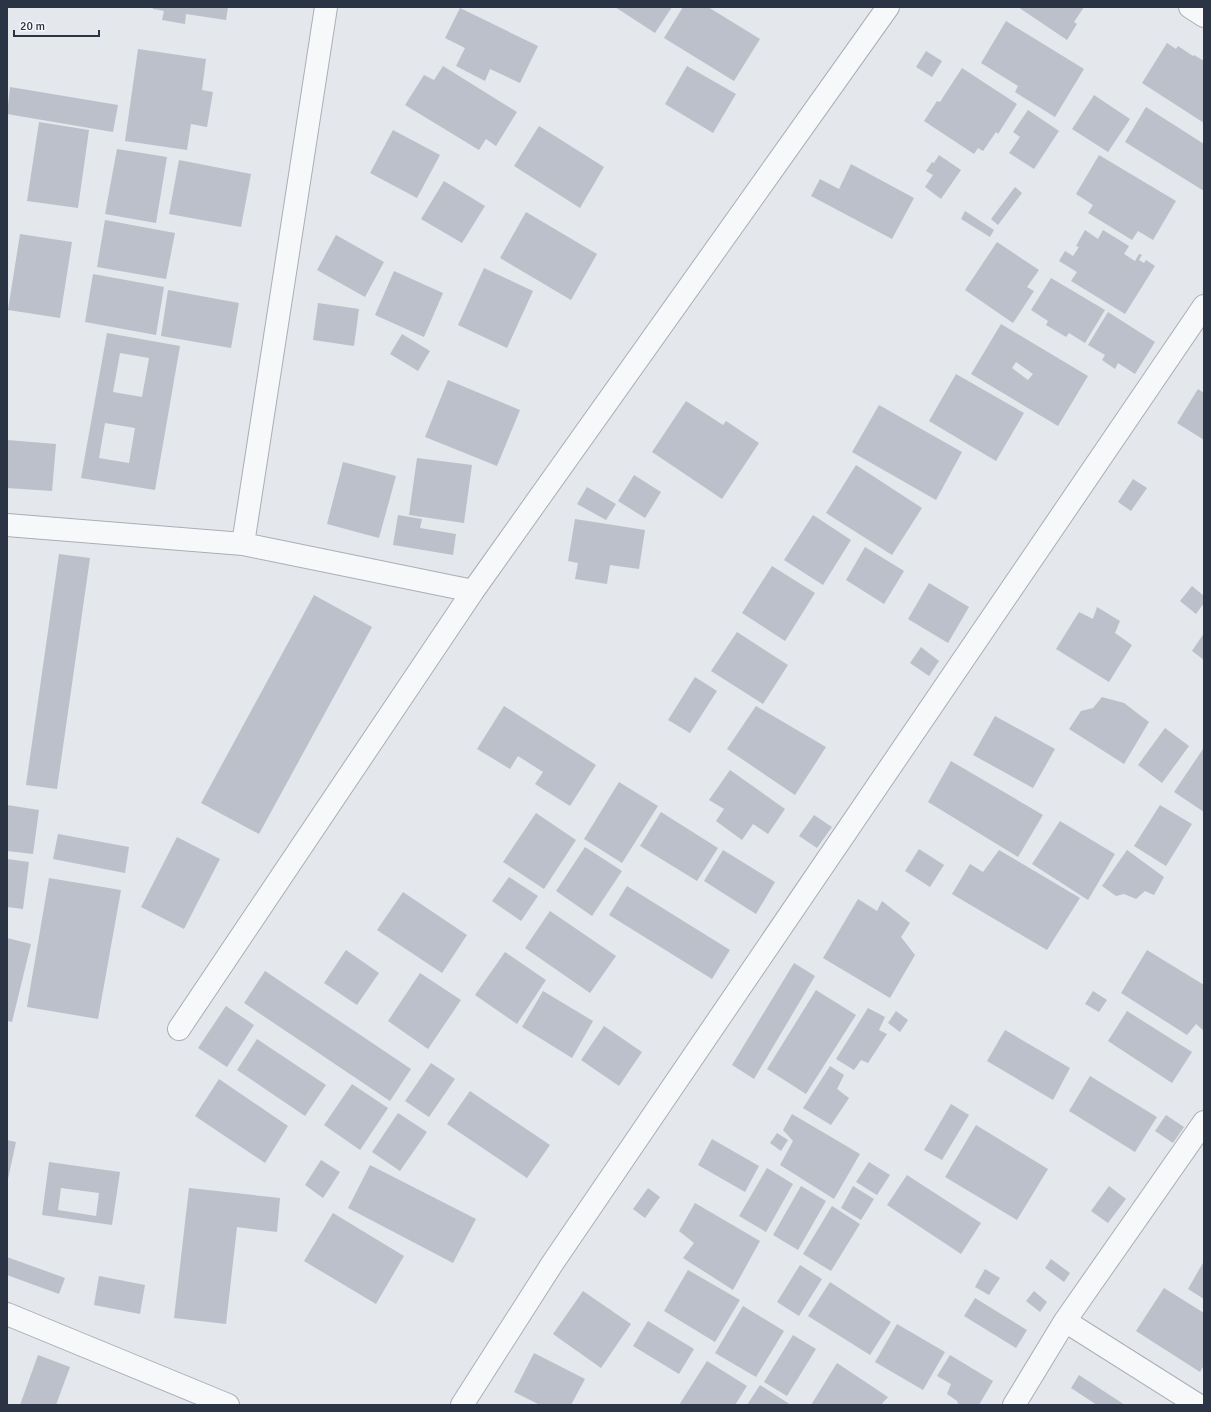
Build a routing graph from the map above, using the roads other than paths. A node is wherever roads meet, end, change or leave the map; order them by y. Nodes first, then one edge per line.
1 (326, 7) edge
2 (888, 7) edge
3 (1190, 7) edge
4 (1204, 16) edge
5 (1204, 306) edge
6 (7, 525) edge
7 (243, 544) junction
8 (473, 591) junction
9 (179, 1029) dead end
10 (1204, 1122) edge
11 (7, 1314) edge
12 (1065, 1321) junction
13 (228, 1405) edge
14 (462, 1405) edge
15 (1014, 1405) edge
16 (1198, 1405) edge

1 - 7 street
2 - 8 street
3 - 4 street
5 - 14 street
6 - 7 street
7 - 8 street
8 - 9 street
10 - 12 street
11 - 13 street
12 - 15 street
12 - 16 street

